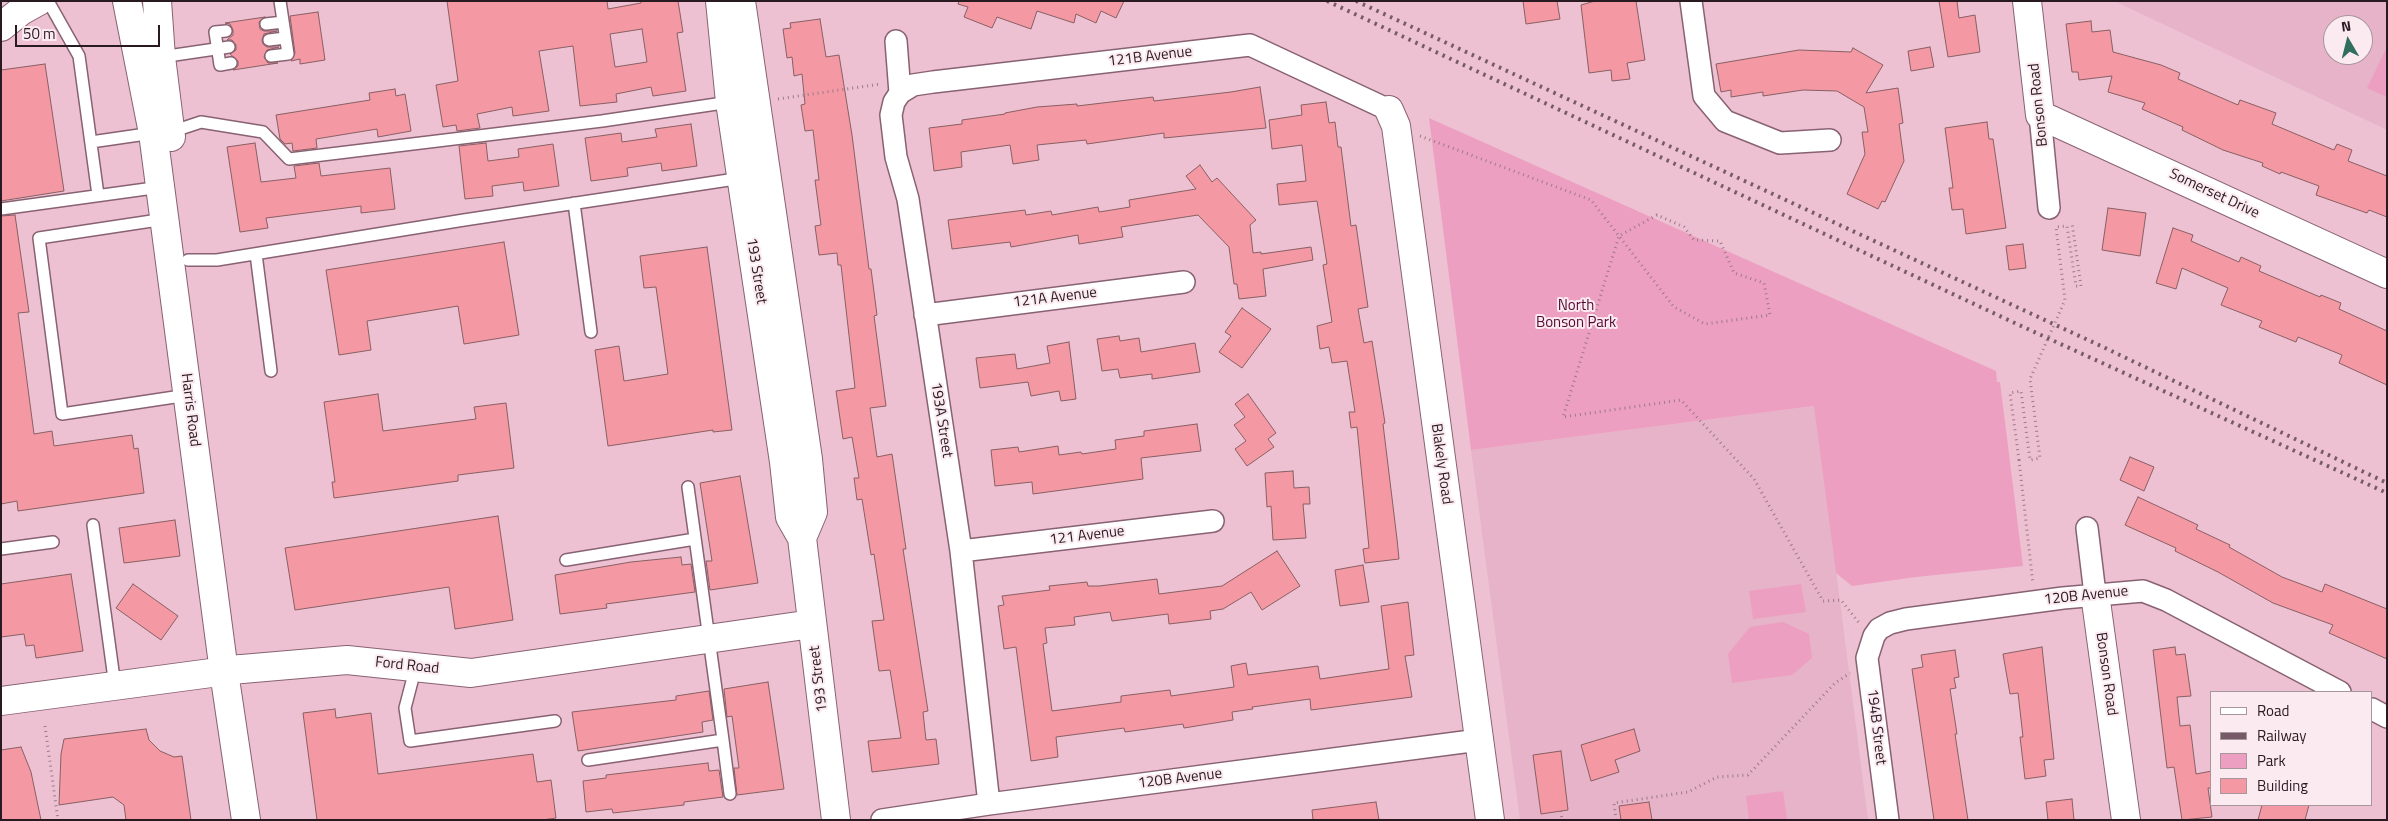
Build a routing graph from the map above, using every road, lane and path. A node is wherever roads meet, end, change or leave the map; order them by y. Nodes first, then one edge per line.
1 (48, 1) edge
2 (127, 1) edge
3 (156, 1) edge
4 (280, 1) edge
5 (720, 1) edge
6 (741, 1) edge
7 (1691, 1) edge
8 (2027, 1) edge
9 (283, 22) junction
10 (266, 24) dead end
11 (226, 30) dead end
12 (285, 38) junction
13 (269, 40) dead end
14 (896, 41) dead end
15 (223, 48) junction
16 (271, 56) dead end
17 (161, 57) junction
18 (231, 63) dead end
19 (899, 87) junction
20 (743, 102) junction
21 (2040, 115) junction
22 (1392, 118) junction
23 (162, 133) junction
24 (1830, 140) dead end
25 (91, 142) junction
26 (742, 178) junction
27 (161, 187) junction
28 (98, 195) junction
29 (574, 203) junction
30 (2049, 208) dead end
31 (1, 209) edge
32 (165, 219) junction
33 (2072, 223) dead end
34 (1619, 236) junction
35 (256, 254) junction
36 (188, 260) junction
37 (2387, 274) edge
38 (1184, 282) dead end
39 (925, 315) junction
40 (591, 332) dead end
41 (271, 371) dead end
42 (188, 395) junction
43 (688, 487) dead end
44 (1212, 520) dead end
45 (93, 525) dead end
46 (2087, 528) dead end
47 (802, 538) junction
48 (696, 539) junction
49 (53, 542) dead end
50 (1, 550) edge
51 (961, 551) junction
52 (566, 560) dead end
53 (2095, 594) junction
54 (2034, 602) junction
55 (812, 624) junction
56 (1874, 636) junction
57 (711, 640) junction
58 (416, 666) junction
59 (233, 670) junction
60 (1869, 675) junction
61 (115, 686) junction
62 (2338, 691) edge
63 (1, 701) edge
64 (2373, 710) edge
65 (2387, 717) edge
66 (555, 721) dead end
67 (45, 726) dead end
68 (723, 740) junction
69 (1479, 740) junction
70 (588, 760) dead end
71 (730, 794) dead end
72 (988, 804) junction
73 (1561, 811) dead end
74 (58, 820) edge
75 (246, 820) edge
76 (264, 820) edge
77 (836, 820) edge
78 (882, 820) edge
79 (1490, 820) edge
80 (1562, 820) edge
81 (1616, 820) edge
82 (1888, 820) edge
83 (2126, 820) edge

1 - 25 lane
2 - 23 street, Harris Road
3 - 17 street, Harris Road
4 - 9 lane
5 - 20 street, 193 Street
6 - 20 street, 193 Street
7 - 24 street
8 - 21 street, Bonson Road
9 - 10 lane
9 - 12 lane
11 - 15 lane
12 - 13 lane
12 - 16 lane
14 - 19 street, 193A Street
15 - 17 lane
15 - 18 lane
17 - 23 street, Harris Road
19 - 20 path
19 - 22 street, 121B Avenue
19 - 39 street, 193A Street
20 - 23 lane
20 - 26 street, 193 Street
20 - 47 street, 193 Street
21 - 30 street, Bonson Road
21 - 37 street, Somerset Drive
22 - 34 path
22 - 69 street, Blakely Road
23 - 25 lane
23 - 27 street, Harris Road
23 - 36 street, Harris Road
25 - 28 lane
26 - 29 lane
26 - 47 street, 193 Street
27 - 28 lane
27 - 32 street, Harris Road
28 - 31 lane
29 - 35 lane
29 - 40 lane
32 - 42 street, Harris Road
32 - 42 lane
33 - 54 path, bridge
34 - 34 path
34 - 56 path
35 - 36 lane
35 - 41 lane
36 - 59 street, Harris Road
38 - 39 street, 121A Avenue
39 - 51 street, 193A Street
42 - 59 street, Harris Road
43 - 48 lane
44 - 51 street, 121 Avenue
45 - 61 lane
46 - 53 street, Bonson Road
47 - 55 street, 193 Street
48 - 52 lane
48 - 57 lane
49 - 50 lane
51 - 72 street, 193A Street
53 - 54 street, 120B Avenue
53 - 62 street, 120B Avenue
53 - 83 street, Bonson Road
54 - 56 street, 120B Avenue
55 - 57 street, Ford Road
55 - 77 street, 193 Street
56 - 60 street, 194B Street
57 - 58 street, Ford Road
57 - 68 lane
58 - 59 street, Ford Road
58 - 66 lane
59 - 61 street, Ford Road
59 - 75 street, Harris Road
59 - 76 street, Harris Road
60 - 81 path
60 - 82 street, 194B Street
61 - 63 street, Ford Road
64 - 65 street
67 - 74 path
68 - 70 lane
68 - 71 lane
69 - 72 street, 120B Avenue
69 - 79 street, Blakely Road
72 - 78 street, 120B Avenue
73 - 80 path

